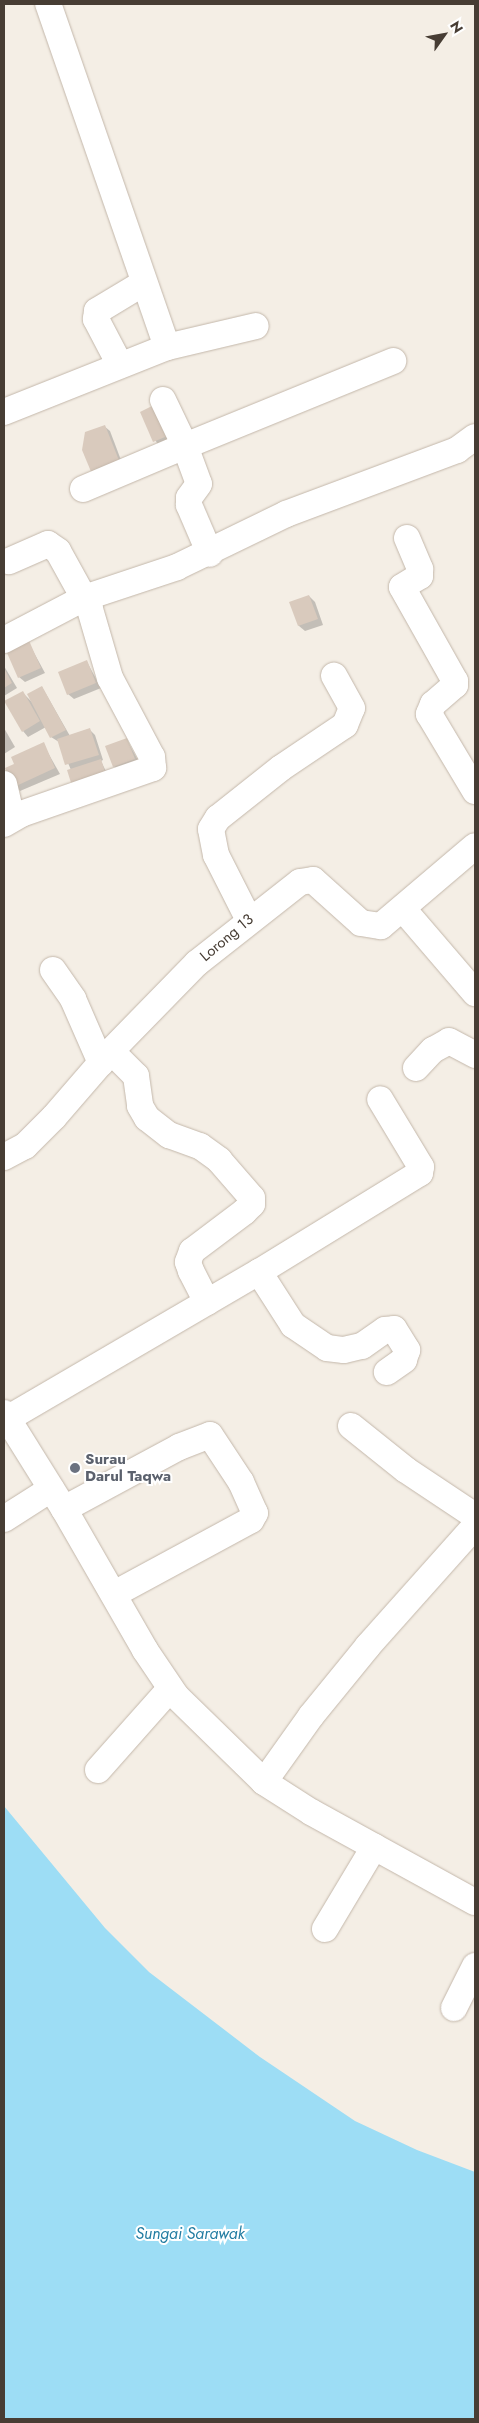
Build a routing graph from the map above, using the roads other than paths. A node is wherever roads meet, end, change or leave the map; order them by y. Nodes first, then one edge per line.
1 (48, 4) edge
2 (142, 284) junction
3 (256, 326) dead end
4 (167, 347) junction
5 (393, 361) dead end
6 (120, 365) junction
7 (163, 400) dead end
8 (4, 412) edge
9 (475, 437) edge
10 (185, 446) junction
11 (83, 489) dead end
12 (407, 538) dead end
13 (210, 554) junction
14 (9, 561) dead end
15 (84, 598) junction
16 (4, 640) edge
17 (334, 676) dead end
18 (4, 784) edge
19 (475, 791) edge
20 (8, 822) edge
21 (475, 846) edge
22 (402, 909) junction
23 (249, 920) junction
24 (53, 970) dead end
25 (475, 993) edge
26 (475, 1055) edge
27 (106, 1057) junction
28 (416, 1068) dead end
29 (380, 1099) dead end
30 (4, 1157) edge
31 (260, 1272) junction
32 (207, 1302) junction
33 (387, 1372) dead end
34 (6, 1416) edge
35 (351, 1426) dead end
36 (58, 1499) junction
37 (475, 1516) edge
38 (4, 1519) edge
39 (475, 1526) edge
40 (114, 1594) junction
41 (170, 1689) junction
42 (98, 1770) dead end
43 (264, 1782) junction
44 (374, 1847) junction
45 (475, 1902) edge
46 (325, 1929) dead end
47 (475, 1966) edge
48 (454, 2008) dead end

1 - 2 street
2 - 4 street
2 - 6 street
3 - 4 street
4 - 6 street
5 - 10 street
6 - 8 street
7 - 10 street
9 - 13 street
10 - 11 street
10 - 13 street
12 - 19 street
13 - 15 street
14 - 15 street
15 - 16 street
15 - 20 street
17 - 23 street
18 - 20 street
21 - 22 street, Lorong 13
22 - 23 street, Lorong 13
22 - 25 street
23 - 27 street, Lorong 13
24 - 27 street
26 - 28 street
27 - 30 street, Lorong 13
27 - 32 street
29 - 31 street
31 - 32 street
31 - 33 street
32 - 34 street
34 - 36 street
35 - 37 street
36 - 38 street
36 - 40 street
36 - 40 street
39 - 43 street
40 - 41 street
41 - 42 street
41 - 43 street
43 - 44 street
44 - 45 street
44 - 46 street
47 - 48 street

